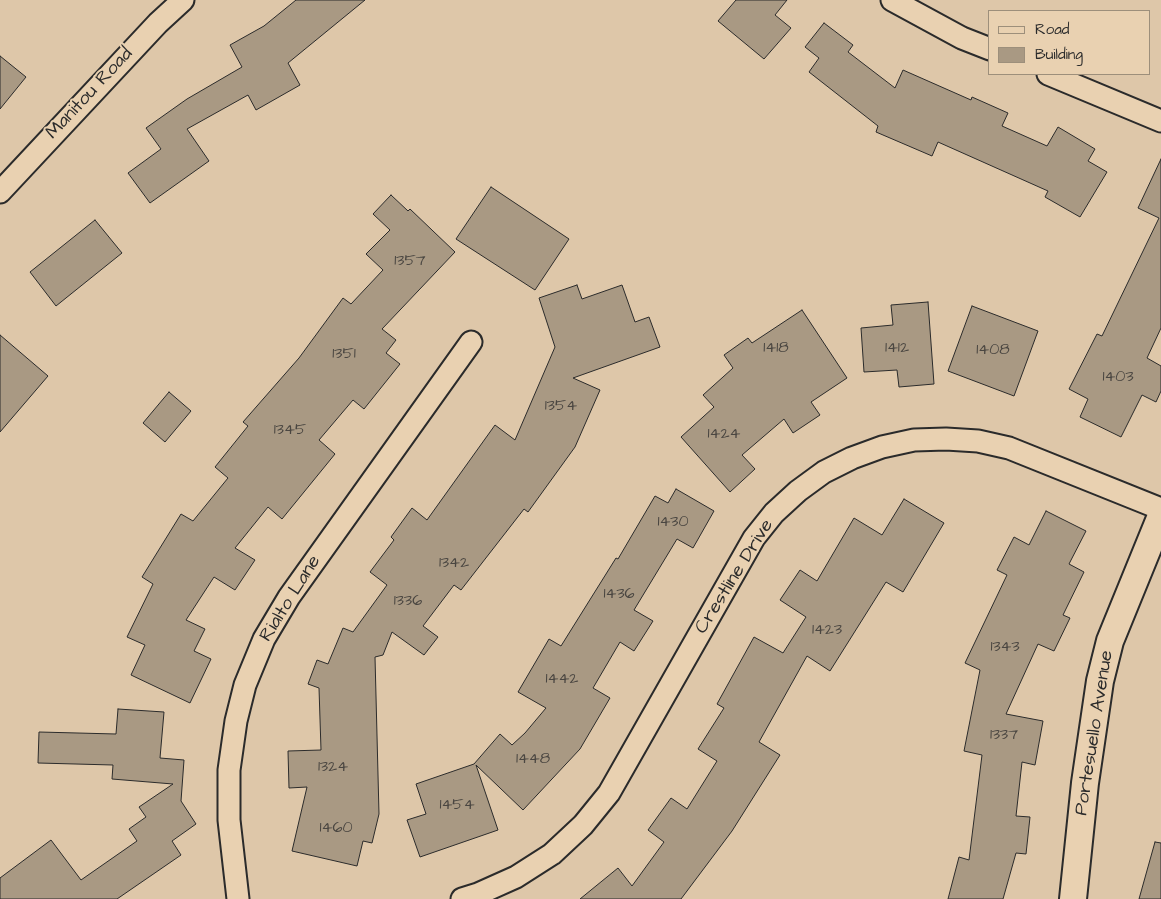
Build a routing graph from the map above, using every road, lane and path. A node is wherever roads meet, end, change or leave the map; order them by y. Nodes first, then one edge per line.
1 (184, 0) edge
2 (892, 0) edge
3 (988, 48) edge
4 (1050, 75) edge
5 (1161, 121) edge
6 (0, 192) edge
7 (471, 342) dead end
8 (1161, 509) edge
9 (1161, 516) edge
10 (238, 899) edge
11 (462, 899) edge
12 (1073, 899) edge

1 - 6 street, Manitou Road
2 - 3 street
4 - 5 street
7 - 10 street, Rialto Lane
8 - 11 street, Crestline Drive
9 - 12 street, Portesuello Avenue

